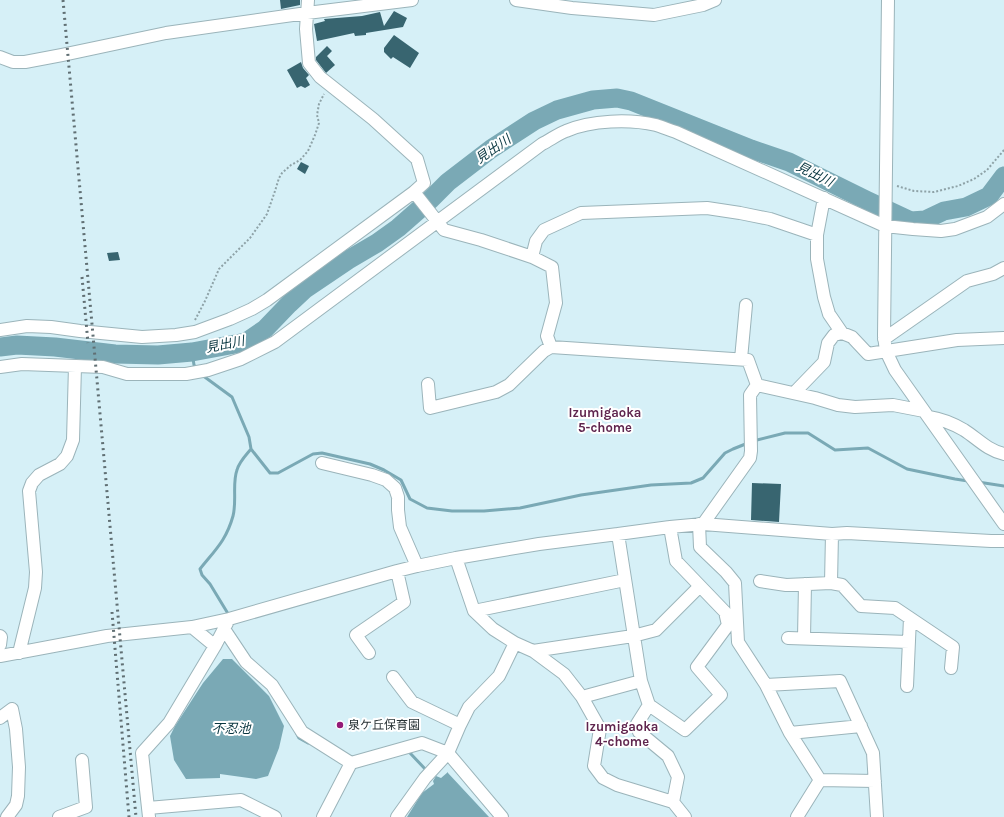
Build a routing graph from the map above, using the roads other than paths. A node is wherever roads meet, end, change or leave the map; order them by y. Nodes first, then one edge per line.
1 (308, 0) edge
2 (412, 0) edge
3 (516, 0) edge
4 (714, 0) edge
5 (888, 0) edge
6 (380, 2) edge
7 (308, 13) junction
8 (0, 57) edge
9 (414, 192) junction
10 (824, 198) junction
11 (1004, 204) edge
12 (437, 222) junction
13 (885, 226) junction
14 (816, 234) junction
15 (532, 257) junction
16 (1004, 268) edge
17 (746, 305) dead end
18 (0, 330) edge
19 (842, 333) junction
20 (1004, 338) edge
21 (885, 345) junction
22 (550, 347) junction
23 (741, 359) junction
24 (74, 366) junction
25 (0, 367) edge
26 (428, 384) dead end
27 (757, 385) junction
28 (794, 393) junction
29 (926, 414) junction
30 (1004, 454) edge
31 (322, 463) dead end
32 (701, 524) junction
33 (1004, 524) edge
34 (670, 527) junction
35 (618, 534) junction
36 (832, 534) junction
37 (1004, 541) edge
38 (456, 558) junction
39 (417, 566) junction
40 (397, 571) junction
41 (625, 580) junction
42 (760, 581) dead end
43 (832, 583) junction
44 (805, 584) junction
45 (700, 586) junction
46 (474, 610) junction
47 (910, 618) junction
48 (227, 624) junction
49 (192, 626) junction
50 (0, 636) edge
51 (633, 636) junction
52 (788, 638) dead end
53 (804, 638) junction
54 (909, 642) junction
55 (515, 643) junction
56 (0, 645) edge
57 (215, 646) junction
58 (532, 651) junction
59 (19, 653) junction
60 (369, 653) dead end
61 (0, 656) edge
62 (951, 668) dead end
63 (393, 677) dead end
64 (641, 681) junction
65 (766, 685) junction
66 (907, 686) dead end
67 (582, 697) junction
68 (649, 705) junction
69 (0, 718) edge
70 (460, 725) junction
71 (861, 726) junction
72 (790, 733) junction
73 (448, 753) junction
74 (82, 760) dead end
75 (351, 763) junction
76 (820, 780) junction
77 (875, 781) junction
78 (672, 802) junction
79 (148, 813) edge
80 (7, 817) edge
81 (59, 817) edge
82 (275, 817) edge
83 (322, 817) edge
84 (397, 817) edge
85 (502, 817) edge
86 (685, 817) edge
87 (798, 817) edge
88 (877, 817) edge

1 - 7 street
2 - 6 street
3 - 4 street
5 - 13 street
6 - 7 street
7 - 8 street
7 - 9 street
9 - 12 street
9 - 18 street
10 - 12 street
10 - 13 street
10 - 14 street
11 - 13 street
12 - 15 street
12 - 24 street
13 - 21 street
14 - 15 street
14 - 19 street
15 - 22 street
16 - 21 street
17 - 23 street
19 - 21 street
19 - 28 street
20 - 21 street
21 - 29 street
22 - 23 street
22 - 26 street
23 - 27 street
24 - 25 street
24 - 59 street
27 - 28 street
27 - 32 street
28 - 29 street
29 - 30 street
29 - 33 street
31 - 39 street
32 - 34 street
32 - 36 street
32 - 65 street
34 - 35 street
34 - 45 street
35 - 38 street
35 - 41 street
36 - 37 street
36 - 43 street
38 - 39 street
38 - 46 street
39 - 40 street
40 - 48 street
40 - 60 street
41 - 46 street
41 - 51 street
42 - 44 street
43 - 44 street
43 - 47 street
44 - 53 street
45 - 51 street
45 - 68 street
46 - 55 street
47 - 54 street
47 - 62 street
48 - 49 street
48 - 57 street
48 - 75 street
49 - 57 street
49 - 59 street
50 - 56 street
51 - 58 street
51 - 64 street
52 - 53 street
53 - 54 street
54 - 66 street
55 - 58 street
55 - 70 street
57 - 79 street
58 - 67 street
59 - 61 street
63 - 70 street
64 - 67 street
64 - 68 street
65 - 71 street
65 - 72 street
67 - 78 street
68 - 78 street
69 - 80 street
70 - 73 street
71 - 72 street
71 - 77 street
72 - 76 street
73 - 75 street
73 - 84 street
73 - 85 street
74 - 81 street
75 - 83 street
76 - 77 street
76 - 87 street
77 - 88 street
78 - 86 street
79 - 82 street

